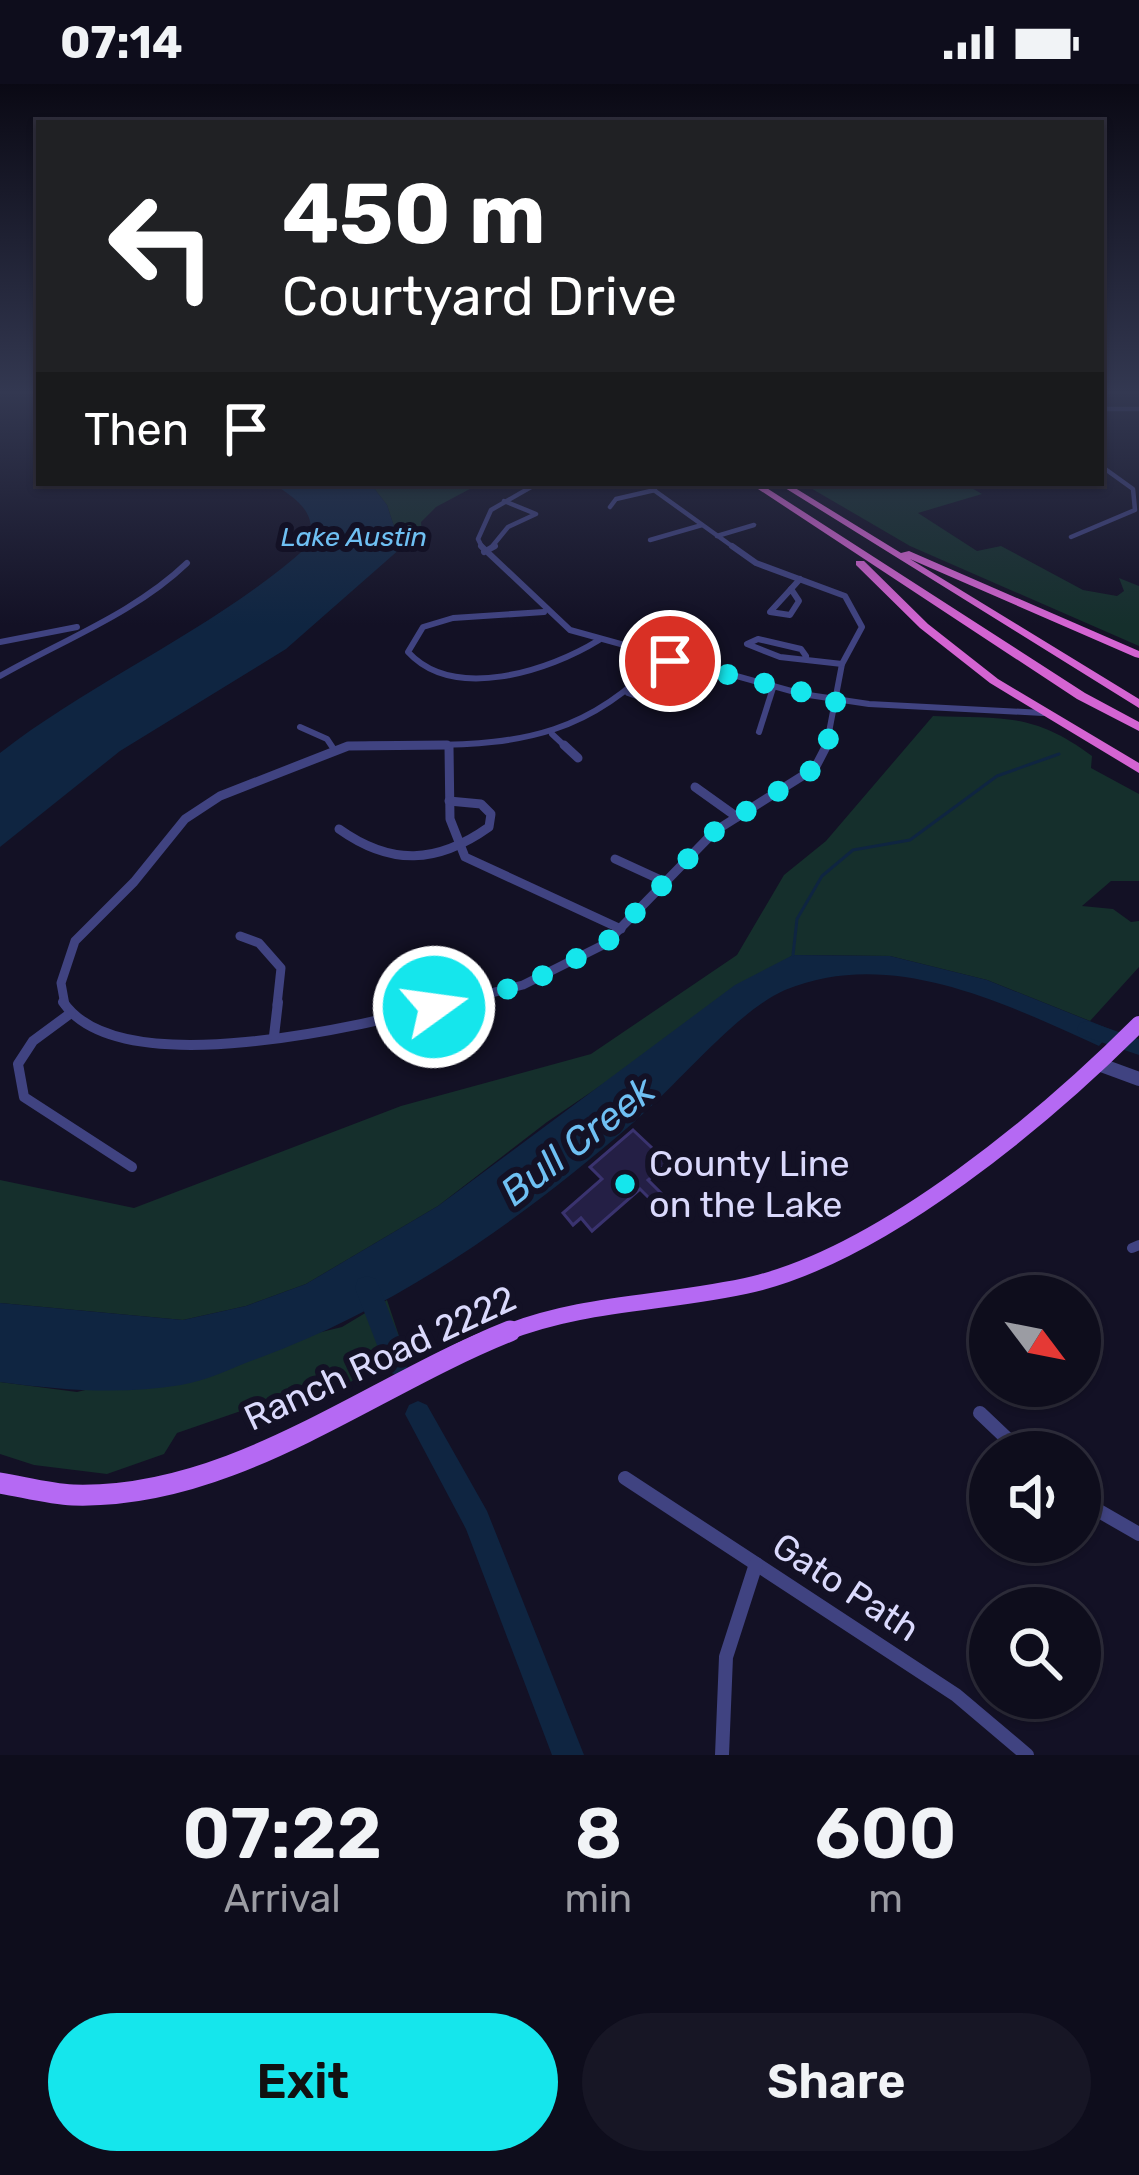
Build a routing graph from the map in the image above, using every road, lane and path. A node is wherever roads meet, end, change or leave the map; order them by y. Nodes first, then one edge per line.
1 (1105, 469) edge
2 (532, 486) edge
3 (649, 486) edge
4 (757, 486) edge
5 (786, 486) edge
6 (655, 490) junction
7 (503, 501) junction
8 (610, 507) dead end
9 (843, 522) junction
10 (754, 525) dead end
11 (702, 526) junction
12 (826, 533) junction
13 (717, 536) junction
14 (1071, 537) dead end
15 (650, 540) dead end
16 (484, 552) junction
17 (187, 563) dead end
18 (800, 579) junction
19 (791, 588) junction
20 (544, 612) junction
21 (93, 623) junction
22 (599, 640) junction
23 (0, 642) edge
24 (806, 656) junction
25 (660, 658) junction
26 (1139, 659) edge
27 (842, 664) junction
28 (0, 676) edge
29 (773, 688) junction
30 (836, 700) junction
31 (1139, 704) edge
32 (1043, 713) junction
33 (300, 727) dead end
34 (1139, 727) edge
35 (759, 732) dead end
36 (552, 734) junction
37 (449, 747) junction
38 (334, 749) junction
39 (578, 758) dead end
40 (1139, 769) edge
41 (695, 787) dead end
42 (449, 801) junction
43 (736, 817) junction
44 (339, 829) dead end
45 (455, 846) junction
46 (615, 859) dead end
47 (663, 881) junction
48 (621, 929) junction
49 (240, 936) dead end
50 (422, 974) dead end
51 (434, 1007) junction
52 (71, 1013) junction
53 (1139, 1024) edge
54 (274, 1036) junction
55 (1101, 1065) junction
56 (1139, 1079) edge
57 (132, 1167) dead end
58 (980, 1413) dead end
59 (999, 1431) edge
60 (625, 1478) dead end
61 (0, 1483) edge
62 (1101, 1512) edge
63 (1139, 1534) edge
64 (756, 1564) junction
65 (722, 1755) edge
66 (1027, 1755) edge

1 - 14 street
2 - 7 street
3 - 6 street
4 - 12 highway
5 - 9 highway
6 - 8 street
6 - 11 street
7 - 16 street
7 - 16 street
9 - 26 highway
9 - 31 highway
10 - 13 street
11 - 13 street
11 - 15 street
12 - 32 highway
12 - 34 highway
13 - 18 street
16 - 20 street
17 - 21 street
18 - 19 street
18 - 27 street
19 - 19 street
20 - 22 street
20 - 22 street
21 - 23 street
21 - 28 street
22 - 25 street
24 - 24 street
24 - 27 street
25 - 29 street
25 - 36 street
27 - 30 street
29 - 30 street
29 - 35 street
30 - 32 street
30 - 43 street
32 - 40 highway
33 - 38 street
36 - 37 street
36 - 39 street
37 - 38 street
37 - 42 street
38 - 52 street
41 - 43 street
42 - 45 street
42 - 45 street
43 - 47 street
44 - 45 street
45 - 48 street
46 - 47 street
47 - 48 street
48 - 51 street
49 - 54 street
50 - 51 street
51 - 54 street
52 - 54 street
52 - 57 street
53 - 55 main road, Ranch Road 2222
55 - 56 street
55 - 61 main road, Ranch Road 2222
58 - 59 street
60 - 64 street, Gato Path
62 - 63 street
64 - 65 street
64 - 66 street, Gato Path

